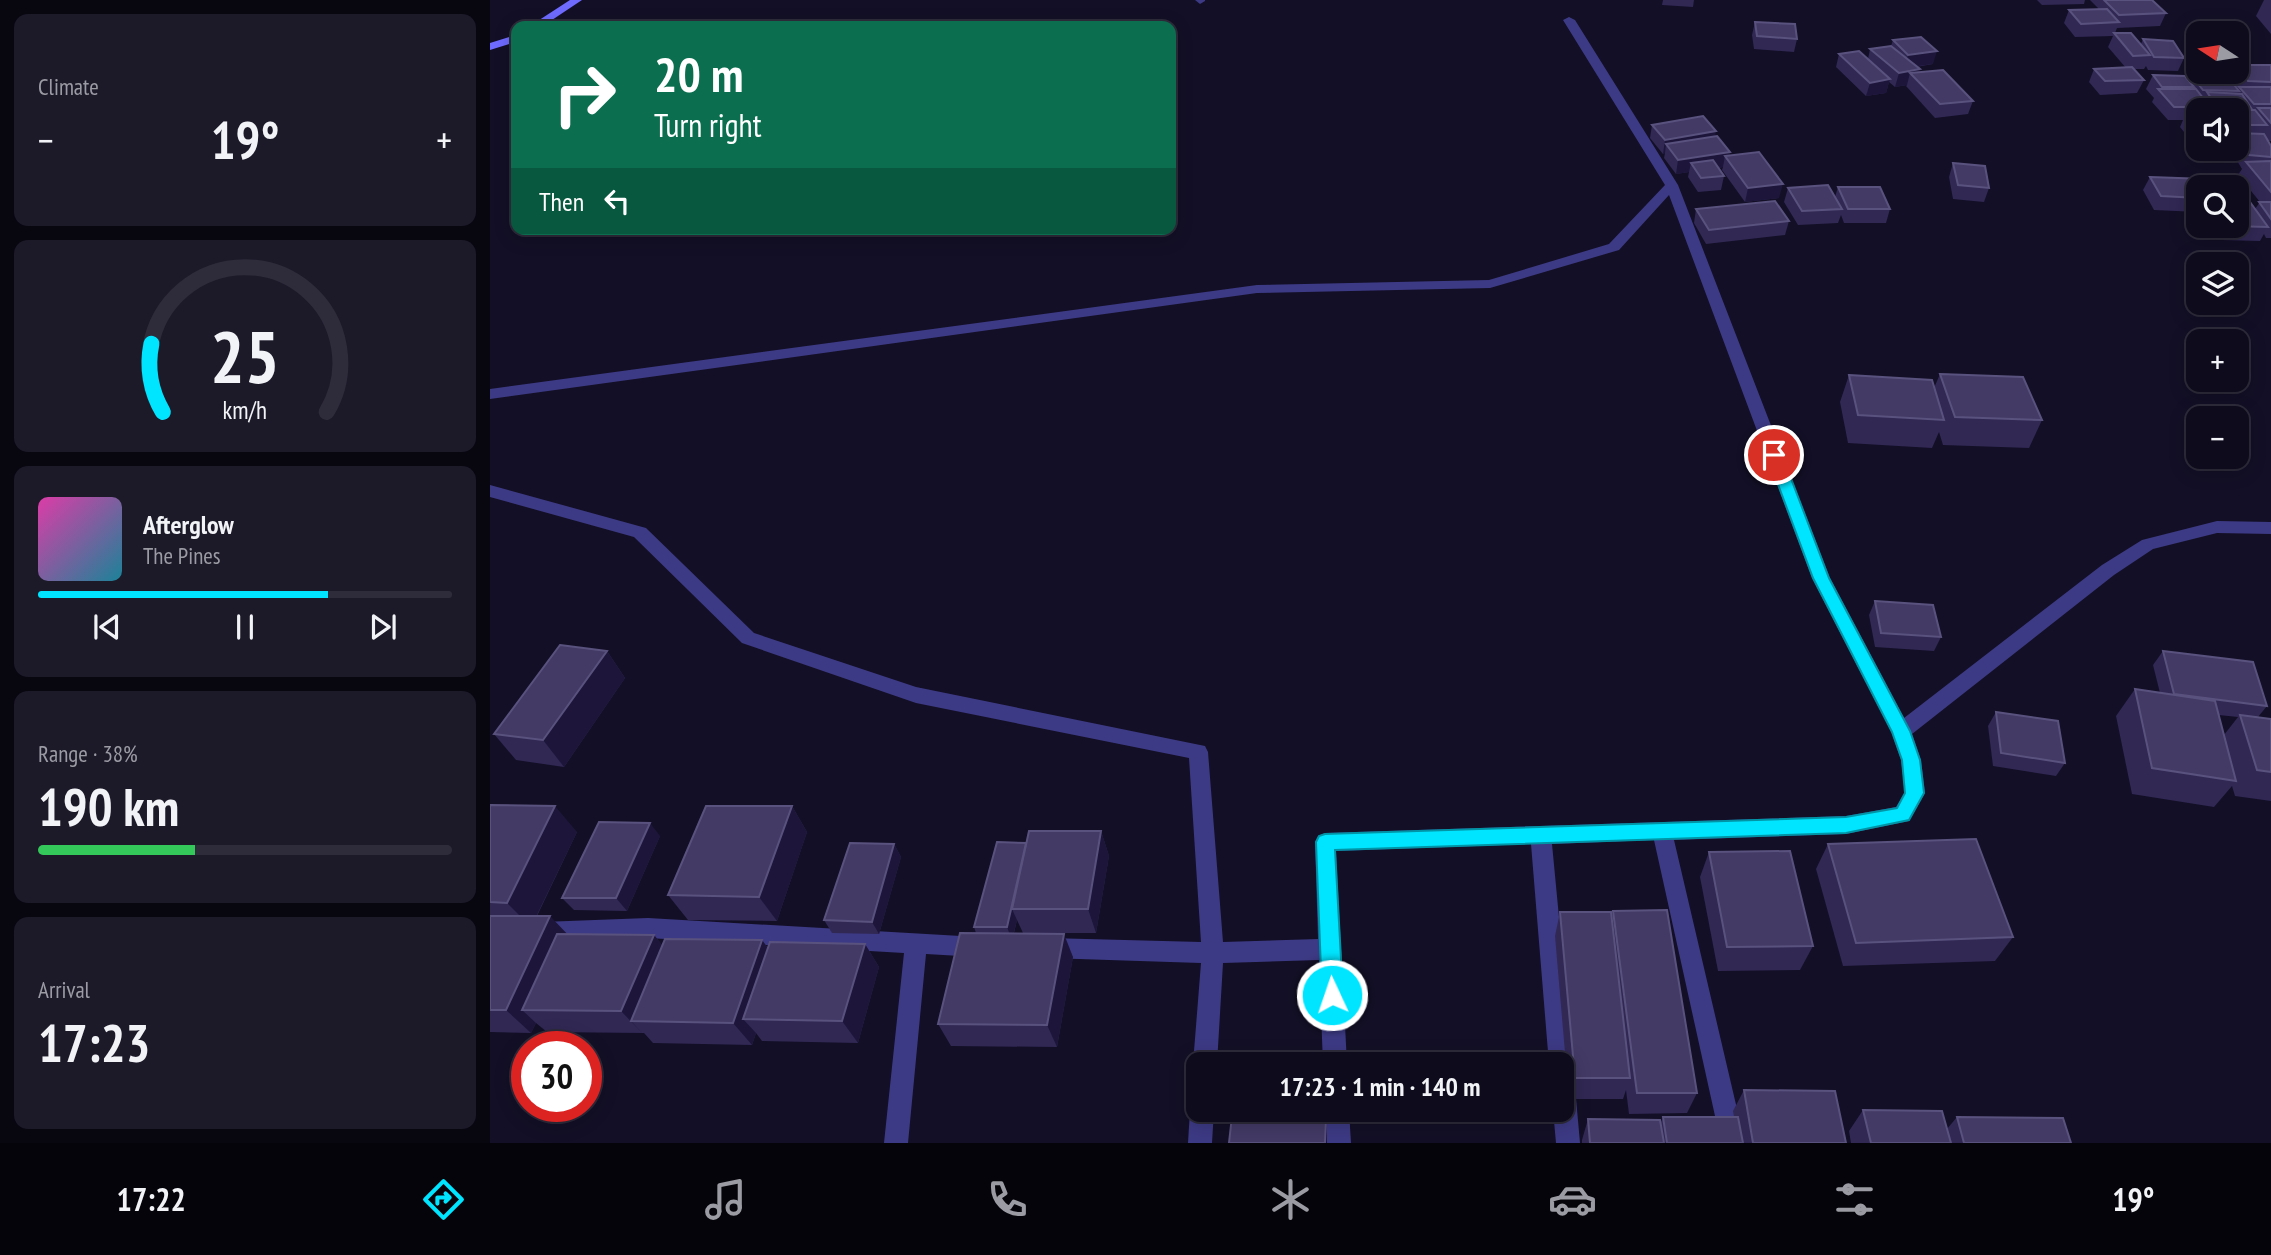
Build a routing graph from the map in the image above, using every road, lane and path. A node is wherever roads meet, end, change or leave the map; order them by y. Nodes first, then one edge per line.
1 (577, 0) edge
2 (1569, 20) dead end
3 (544, 21) edge
4 (511, 40) edge
5 (490, 47) edge
6 (1672, 185) junction
7 (490, 394) edge
8 (490, 491) edge
9 (2271, 528) edge
10 (1901, 731) junction
11 (1662, 831) junction
12 (1541, 835) junction
13 (526, 932) edge
14 (916, 945) junction
15 (997, 947) edge
16 (1024, 948) edge
17 (1330, 949) junction
18 (1213, 953) junction
19 (1206, 1052) edge
20 (1334, 1052) edge
21 (1560, 1052) edge
22 (1201, 1122) edge
23 (1338, 1122) edge
24 (1566, 1122) edge
25 (896, 1143) edge
26 (1200, 1143) edge
27 (1339, 1143) edge
28 (1567, 1143) edge
29 (1733, 1143) edge

1 - 3 street
2 - 6 street
4 - 5 street
6 - 7 street
6 - 10 street
8 - 18 street
9 - 10 street
10 - 11 street
11 - 12 street
11 - 29 street
12 - 17 street
12 - 21 street
13 - 14 street
14 - 15 street
14 - 25 street
16 - 18 street
17 - 18 street
17 - 20 street
18 - 19 street
22 - 26 street
23 - 27 street
24 - 28 street

